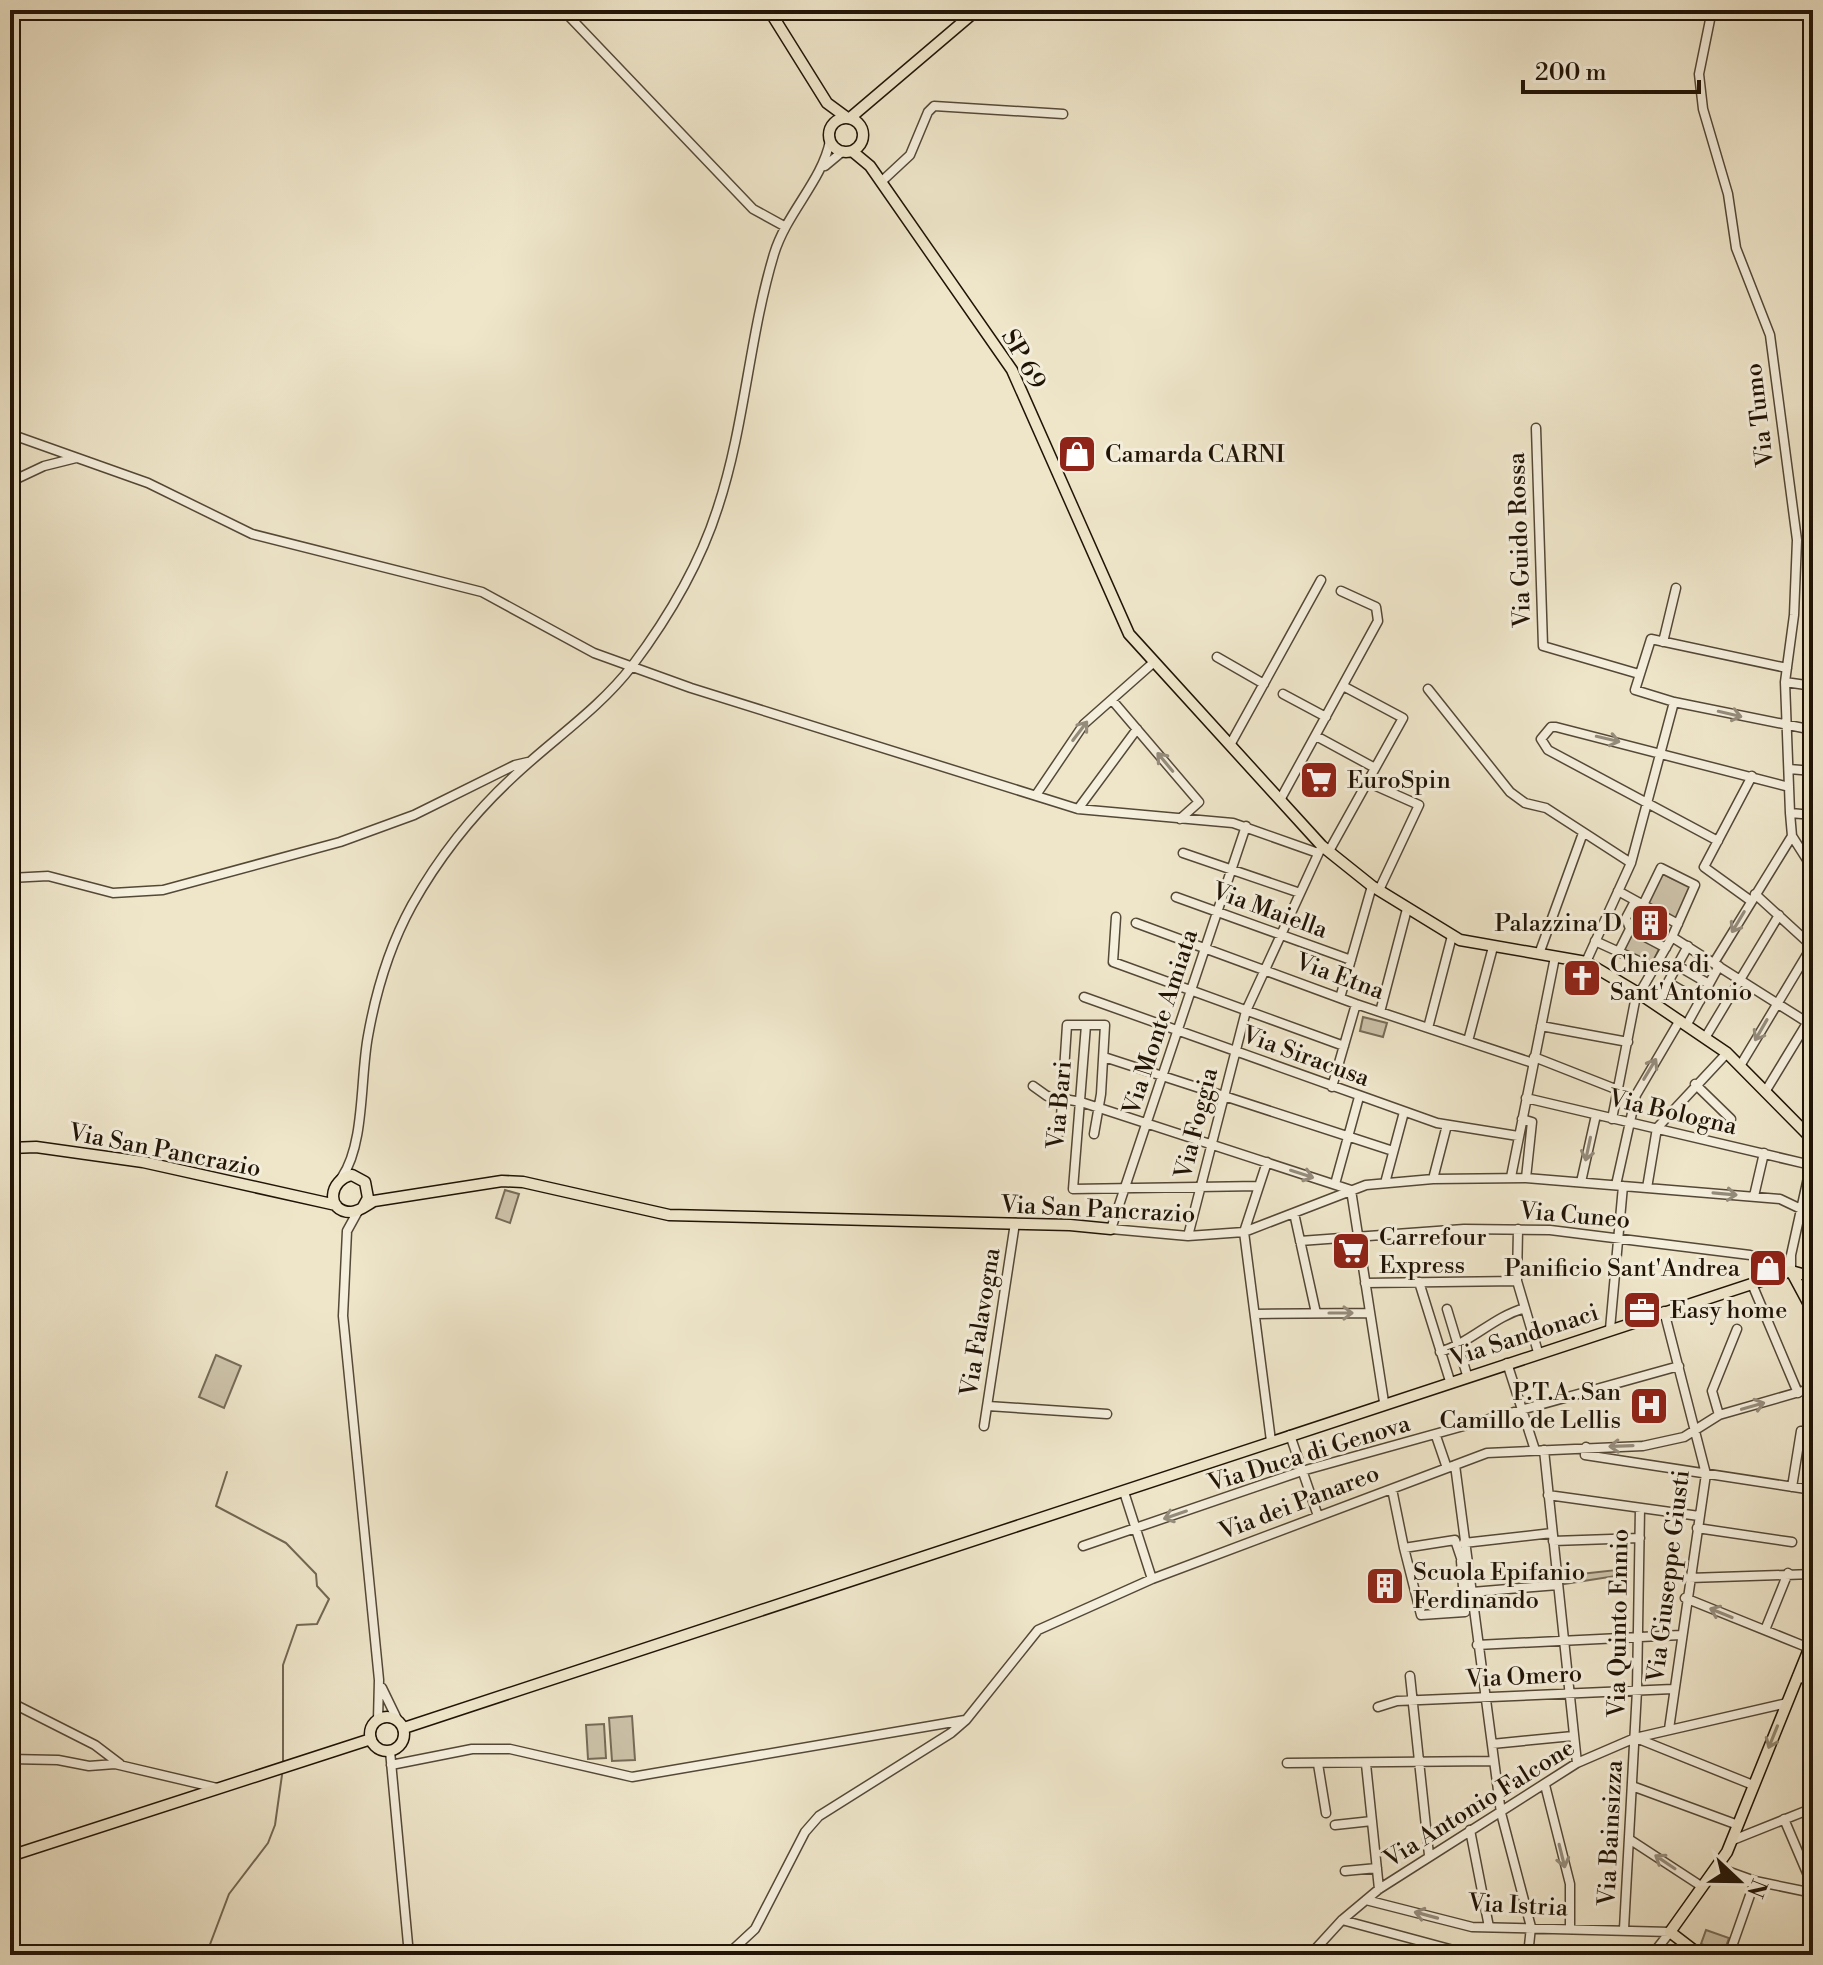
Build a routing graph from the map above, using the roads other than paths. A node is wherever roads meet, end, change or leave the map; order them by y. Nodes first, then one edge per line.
1 (563, 10) edge
2 (769, 10) edge
3 (977, 10) edge
4 (1712, 10) edge
5 (879, 96) junction
6 (827, 103) junction
7 (1063, 114) dead end
8 (848, 118) junction
9 (832, 125) junction
10 (862, 132) junction
11 (830, 141) junction
12 (847, 151) junction
13 (870, 166) junction
14 (818, 172) junction
15 (881, 182) junction
16 (784, 226) junction
17 (1536, 428) dead end
18 (10, 434) edge
19 (77, 458) junction
20 (10, 482) edge
21 (1321, 580) dead end
22 (1676, 588) dead end
23 (1341, 591) dead end
24 (1663, 642) junction
25 (1217, 657) dead end
26 (1153, 663) junction
27 (630, 668) junction
28 (1787, 668) junction
29 (1639, 674) junction
30 (1785, 682) junction
31 (1264, 684) junction
32 (1343, 686) junction
33 (1813, 686) edge
34 (1428, 689) dead end
35 (1283, 694) dead end
36 (1112, 700) junction
37 (1674, 702) junction
38 (1326, 717) junction
39 (1787, 727) junction
40 (1137, 729) junction
41 (1813, 730) edge
42 (1316, 736) junction
43 (1230, 745) junction
44 (1660, 752) junction
45 (529, 762) junction
46 (1375, 768) junction
47 (1789, 769) junction
48 (1813, 771) edge
49 (1752, 776) junction
50 (1367, 782) junction
51 (1789, 787) junction
52 (1036, 795) junction
53 (1280, 800) junction
54 (1647, 801) junction
55 (1078, 809) junction
56 (1790, 813) junction
57 (1813, 815) edge
58 (1180, 819) junction
59 (1246, 826) junction
60 (1583, 833) junction
61 (1792, 836) junction
62 (1718, 841) junction
63 (1327, 852) junction
64 (1183, 853) dead end
65 (1631, 863) junction
66 (1813, 868) edge
67 (1231, 871) junction
68 (10, 878) edge
69 (1376, 888) junction
70 (1618, 891) junction
71 (1300, 893) junction
72 (1176, 897) dead end
73 (1753, 898) junction
74 (1639, 903) junction
75 (1407, 909) junction
76 (1217, 913) junction
77 (1779, 915) junction
78 (1116, 917) dead end
79 (1136, 923) dead end
80 (1678, 924) junction
81 (1630, 929) junction
82 (1280, 936) junction
83 (1452, 936) junction
84 (1672, 937) junction
85 (1595, 941) junction
86 (1688, 946) junction
87 (1812, 946) edge
88 (1493, 947) junction
89 (1205, 948) junction
90 (1666, 948) junction
91 (1619, 951) junction
92 (1539, 954) junction
93 (1555, 957) junction
94 (1351, 960) junction
95 (1586, 962) junction
96 (1717, 964) junction
97 (1678, 966) junction
98 (1654, 968) junction
99 (1263, 970) junction
100 (1741, 980) junction
101 (1669, 983) junction
102 (1709, 984) junction
103 (1192, 992) junction
104 (1640, 994) junction
105 (1084, 997) dead end
106 (1340, 998) junction
107 (1700, 1001) junction
108 (1777, 1003) junction
109 (1356, 1004) junction
110 (1656, 1004) junction
111 (1246, 1011) junction
112 (1380, 1012) junction
113 (1683, 1022) junction
114 (1810, 1024) edge
115 (1086, 1025) junction
116 (1541, 1026) junction
117 (1428, 1028) junction
118 (1178, 1032) junction
119 (1705, 1038) junction
120 (1468, 1041) junction
121 (1628, 1042) junction
122 (1344, 1046) junction
123 (1235, 1052) junction
124 (1727, 1053) junction
125 (1104, 1057) junction
126 (1534, 1060) junction
127 (1740, 1066) junction
128 (1163, 1076) junction
129 (1695, 1084) junction
130 (1033, 1086) dead end
131 (1332, 1087) junction
132 (1618, 1090) junction
133 (1765, 1092) junction
134 (1224, 1096) junction
135 (1359, 1097) junction
136 (1063, 1098) junction
137 (1526, 1098) junction
138 (1081, 1102) junction
139 (1813, 1105) edge
140 (1097, 1108) junction
141 (1404, 1112) junction
142 (1596, 1115) junction
143 (1522, 1119) junction
144 (1612, 1119) junction
145 (1731, 1119) dead end
146 (1630, 1122) junction
147 (1447, 1125) junction
148 (1147, 1126) junction
149 (1657, 1128) junction
150 (1060, 1132) dead end
151 (1094, 1134) dead end
152 (1348, 1136) junction
153 (1518, 1136) junction
154 (1810, 1137) edge
155 (355, 1147) junction
156 (1211, 1147) junction
157 (10, 1148) edge
158 (1393, 1151) junction
159 (1764, 1153) junction
160 (1812, 1160) edge
161 (1267, 1162) junction
162 (342, 1177) junction
163 (1511, 1177) junction
164 (1526, 1178) junction
165 (1433, 1179) junction
166 (363, 1181) junction
167 (1581, 1182) junction
168 (1385, 1183) junction
169 (1335, 1184) junction
170 (1259, 1186) junction
171 (1619, 1186) junction
172 (1647, 1188) junction
173 (1125, 1189) junction
174 (1200, 1189) junction
175 (1351, 1190) junction
176 (332, 1193) junction
177 (1754, 1196) junction
178 (386, 1199) junction
179 (311, 1200) junction
180 (1813, 1205) edge
181 (1802, 1206) junction
182 (338, 1207) junction
183 (360, 1209) junction
184 (1294, 1213) junction
185 (1015, 1223) junction
186 (1111, 1229) junction
187 (1518, 1229) junction
188 (1244, 1232) junction
189 (1188, 1236) junction
190 (1358, 1237) junction
191 (1618, 1239) junction
192 (1300, 1241) junction
193 (345, 1249) junction
194 (1791, 1271) junction
195 (1813, 1277) edge
196 (1517, 1281) junction
197 (1419, 1282) junction
198 (1365, 1283) junction
199 (1752, 1284) junction
200 (1525, 1308) junction
201 (1447, 1309) dead end
202 (1664, 1311) junction
203 (1813, 1312) edge
204 (1316, 1313) junction
205 (1370, 1313) junction
206 (1255, 1314) junction
207 (1610, 1329) junction
208 (1737, 1329) dead end
209 (1458, 1347) junction
210 (1440, 1352) junction
211 (1538, 1352) junction
212 (1507, 1363) junction
213 (1679, 1366) junction
214 (1467, 1375) junction
215 (1450, 1381) junction
216 (1813, 1388) edge
217 (1798, 1393) junction
218 (1384, 1402) junction
219 (988, 1406) junction
220 (1522, 1411) junction
221 (1107, 1414) dead end
222 (1719, 1415) junction
223 (984, 1426) dead end
224 (1695, 1428) junction
225 (1801, 1431) dead end
226 (1290, 1435) junction
227 (1436, 1436) junction
228 (1271, 1441) junction
229 (1586, 1447) junction
230 (1539, 1450) junction
231 (1451, 1466) junction
232 (1302, 1471) junction
233 (1706, 1474) junction
234 (1792, 1487) junction
235 (1392, 1489) junction
236 (1813, 1490) edge
237 (1124, 1492) junction
238 (1548, 1495) junction
239 (1640, 1508) junction
240 (1318, 1516) junction
241 (1699, 1516) junction
242 (1135, 1528) junction
243 (1697, 1528) junction
244 (1553, 1537) junction
245 (1640, 1538) junction
246 (1792, 1542) dead end
247 (1464, 1543) junction
248 (1083, 1546) dead end
249 (1404, 1548) junction
250 (1464, 1561) junction
251 (1788, 1573) junction
252 (1813, 1574) edge
253 (1689, 1578) junction
254 (1152, 1579) junction
255 (1558, 1585) junction
256 (1472, 1592) junction
257 (1685, 1598) junction
258 (1765, 1630) junction
259 (1681, 1635) junction
260 (1638, 1636) junction
261 (1563, 1639) junction
262 (1811, 1644) edge
263 (1477, 1645) junction
264 (1410, 1676) dead end
265 (1797, 1677) junction
266 (379, 1680) junction
267 (1813, 1681) edge
268 (1673, 1689) junction
269 (1637, 1690) junction
270 (1569, 1694) junction
271 (1484, 1699) junction
272 (1415, 1701) junction
273 (10, 1702) edge
274 (1787, 1703) junction
275 (1378, 1707) dead end
276 (378, 1720) junction
277 (966, 1720) junction
278 (400, 1724) junction
279 (1669, 1729) junction
280 (1573, 1736) junction
281 (1635, 1738) junction
282 (371, 1739) junction
283 (1492, 1744) junction
284 (390, 1751) junction
285 (10, 1759) edge
286 (1494, 1761) junction
287 (1287, 1763) dead end
288 (1419, 1763) junction
289 (1577, 1763) junction
290 (1318, 1764) junction
291 (1366, 1764) junction
292 (121, 1765) junction
293 (391, 1765) junction
294 (1545, 1785) junction
295 (1753, 1785) junction
296 (1632, 1786) junction
297 (218, 1789) junction
298 (1813, 1808) edge
299 (1326, 1813) dead end
300 (1501, 1813) junction
301 (1784, 1819) junction
302 (1372, 1821) junction
303 (1335, 1825) dead end
304 (1738, 1825) junction
305 (1470, 1830) junction
306 (1629, 1839) junction
307 (1733, 1840) junction
308 (1429, 1855) junction
309 (10, 1856) edge
310 (1716, 1867) junction
311 (1377, 1868) junction
312 (1345, 1871) dead end
313 (1755, 1881) junction
314 (1701, 1886) junction
315 (1379, 1889) junction
316 (1813, 1890) edge
317 (1366, 1900) junction
318 (1342, 1920) junction
319 (1489, 1927) junction
320 (1531, 1927) junction
321 (1570, 1928) junction
322 (1624, 1929) junction
323 (1670, 1932) junction
324 (1813, 1949) edge
325 (1686, 1950) edge
326 (1311, 1953) edge
327 (409, 1955) edge
328 (727, 1955) edge
329 (1327, 1955) edge
330 (1472, 1955) edge
331 (1528, 1955) edge
332 (1652, 1955) edge
333 (1700, 1955) edge
334 (1729, 1955) edge
335 (1767, 1955) edge

1 - 16 street
2 - 6 main road
3 - 5 main road
4 - 28 street, Via Tumo
5 - 8 main road
5 - 10 main road
6 - 8 main road
6 - 9 main road
7 - 15 street
8 - 9 main road
8 - 10 main road
9 - 11 main road
10 - 12 main road
10 - 13 main road
11 - 12 main road
11 - 14 street
12 - 13 main road
12 - 14 street
13 - 15 main road, SP 69
14 - 16 street
15 - 26 main road, SP 69
16 - 27 street
17 - 29 street, Via Guido Rossa
18 - 19 street
19 - 20 street
19 - 27 street
21 - 31 street
22 - 24 street
23 - 32 street
24 - 28 street
24 - 29 street
25 - 31 street
26 - 36 street
26 - 43 main road, SP 69
27 - 45 street
27 - 52 street
28 - 30 street, Via Tumo
29 - 37 street
30 - 33 street
30 - 39 street, Via Tumo
31 - 43 street
32 - 38 street
32 - 46 street, Via Foggia
34 - 60 street
35 - 38 street
36 - 40 street
52 -> 36 street
37 -> 39 street
37 - 44 street
38 - 42 street
39 - 41 street
39 - 47 street, Via Tumo
40 - 55 street
58 -> 40 street
42 - 46 street
42 - 53 street
43 - 53 main road, SP 69
44 - 49 street
44 - 54 street
54 -> 44 street
45 - 68 street
45 - 155 street
46 - 50 street, Via Foggia
47 - 48 street
47 - 51 street, Via Tumo
49 - 51 street
49 - 62 street
50 - 63 street, Via Foggia
50 - 69 street
51 - 56 street, Via Tumo
52 - 55 street
53 - 63 main road, SP 69
54 - 62 street
54 - 65 street
55 - 58 street
56 - 57 street
56 - 61 street, Via Tumo
58 - 59 street
59 - 63 street
59 - 67 street, Via Monte Amiata
60 - 65 street
60 - 92 street
61 - 66 street, Via Tumo
61 - 73 street
62 - 73 street
63 - 69 main road, SP 69
63 - 71 street, Via Foggia
64 - 67 street
65 - 70 street
67 - 71 street
67 - 76 street, Via Monte Amiata
69 - 75 main road, SP 69
69 - 94 street
70 - 74 street
70 - 85 street
71 - 82 street, Via Foggia
72 - 76 street, Via Maiella
73 - 77 street
73 -> 96 street
74 - 80 street
74 - 80 street
74 - 81 street
75 - 83 main road, SP 69
75 - 112 street
76 - 82 street, Via Maiella
76 - 89 street, Via Monte Amiata
77 - 87 street
77 - 100 street
78 - 103 street
79 - 89 street, Via Etna
80 - 84 street
81 - 90 street
81 - 91 street
82 - 94 street, Via Maiella
82 - 99 street, Via Foggia
83 - 88 main road, SP 69
83 - 117 street
84 - 86 street
84 - 90 street
85 - 91 street
85 - 95 street
86 - 96 street
86 - 97 street
87 - 108 street
88 - 92 main road, SP 69
88 - 120 street
89 - 99 street, Via Etna
89 - 103 street, Via Monte Amiata
90 - 98 street
91 - 98 street
92 - 93 main road, SP 69
93 - 95 main road, SP 69
93 - 116 street
94 - 106 street
95 - 104 main road
96 - 100 street
96 - 102 street
97 - 101 street
97 - 102 street
98 - 104 street
99 - 106 street, Via Etna
99 - 111 street, Via Foggia
100 - 108 street
100 - 119 street
101 - 107 street
101 - 110 street
102 - 107 street
103 - 111 street
103 - 118 street, Via Monte Amiata
104 - 110 main road
104 - 121 street
105 - 118 street, Via Siracusa
106 - 109 street, Via Etna
107 - 113 street
108 - 114 street
108 -> 127 street
109 - 112 street, Via Etna
109 - 122 street
110 - 113 main road
111 - 122 street
111 - 123 street, Via Foggia
112 - 117 street, Via Etna
113 - 119 main road
146 -> 113 street
114 - 133 street
115 - 125 street, Via Bari
115 - 136 street, Via Bari
115 - 138 street, Via Bari
116 - 121 street
116 - 126 street
117 - 120 street, Via Etna
118 - 123 street, Via Siracusa
118 - 128 street, Via Monte Amiata
119 - 124 main road
120 - 126 street, Via Etna
121 - 132 street
122 - 131 street
123 - 131 street, Via Siracusa
123 - 134 street, Via Foggia
124 - 127 main road
124 - 129 street
125 - 128 street
125 - 140 street, Via Bari
126 - 132 street, Via Etna
126 - 137 street
127 - 133 main road
128 - 134 street
128 - 148 street, Via Monte Amiata
129 - 145 street
129 - 149 street
130 - 136 street
131 - 135 street, Via Siracusa
132 - 144 street
133 - 154 main road
134 - 152 street
134 - 156 street, Via Foggia
135 - 141 street, Via Siracusa
135 - 152 street
136 - 138 street
136 - 150 street, Via Bari
137 - 142 street, Via Bologna
137 - 143 street
138 - 140 street
138 - 173 street, Via Bari
139 - 154 street
140 - 148 street
140 - 151 street, Via Bari
141 - 147 street, Via Siracusa
141 - 158 street
142 - 144 street, Via Bologna
142 -> 167 street
143 - 153 street
143 - 164 street
144 - 146 street, Via Bologna
146 - 149 street, Via Bologna
146 - 171 street
147 - 153 street, Via Siracusa
147 - 165 street
148 - 156 street
148 - 173 street, Via Monte Amiata
149 - 159 street, Via Bologna
149 - 172 street
152 - 158 street
152 - 169 street
153 - 163 street
155 - 162 street
155 - 166 street
156 - 161 street
156 - 174 street, Via Foggia
157 - 179 main road, Via San Pancrazio
158 - 168 street
159 - 160 street, Via Bologna
159 - 177 street
160 - 181 street
161 -> 169 street
161 - 170 street
162 - 166 main road
162 - 176 main road
163 - 164 street, Via San Pancrazio
163 - 165 street, Via San Pancrazio
164 - 167 street, Via San Pancrazio
165 - 168 street, Via San Pancrazio
166 - 178 main road
166 - 183 main road
167 - 171 street, Via San Pancrazio
168 - 175 street, Via San Pancrazio
169 - 175 street
170 - 174 street
170 - 188 street
171 - 172 street, Via San Pancrazio
171 - 191 street
172 -> 177 street, Via San Pancrazio
173 - 174 street
173 - 186 street, Via Monte Amiata
174 - 189 street, Via Foggia
175 - 184 street, Via San Pancrazio
175 - 190 street
176 - 179 main road
176 - 182 main road
177 - 181 street, Via San Pancrazio
178 - 183 main road, Via San Pancrazio
178 - 185 main road, Via San Pancrazio
179 - 182 main road, Via San Pancrazio
180 - 181 street, Via San Pancrazio
181 - 194 street
182 - 183 main road
182 - 193 street
183 - 193 street
184 - 188 street, Via San Pancrazio
184 - 192 street
185 - 186 main road, Via San Pancrazio
185 - 219 street, Via Falavogna
186 - 189 street, Via San Pancrazio
187 - 190 street, Via Cuneo
187 - 191 street, Via Cuneo
187 - 196 street
188 - 189 street, Via San Pancrazio
188 - 206 street
190 - 192 street, Via Cuneo
190 - 198 street
191 - 194 street, Via Cuneo
191 - 207 street
192 - 204 street
193 - 266 street
194 - 195 main road
194 - 199 main road, Via Sandonaci
194 - 203 main road
196 - 197 street
196 - 200 street
197 - 198 street
197 - 210 street
198 - 205 street
199 - 202 main road, Via Sandonaci
199 - 217 street
200 - 209 street
200 - 211 street
201 - 209 street
202 - 207 main road, Via Sandonaci
202 - 213 street, Via Giuseppe Giusti
204 -> 205 street
204 - 206 street
205 - 218 street
206 - 228 street
207 - 211 main road, Via Sandonaci
208 - 222 street
209 - 210 street
209 - 214 street
210 - 215 street
211 - 212 main road, Via Sandonaci
212 - 214 main road, Via Sandonaci
212 - 220 street
213 - 220 street, Via Duca di Genova
213 - 224 street, Via Giuseppe Giusti
214 - 215 main road, Via Sandonaci
215 - 218 main road, Via Sandonaci
216 - 217 street, Via dei Panareo
222 -> 217 street, Via dei Panareo
218 - 226 main road, Via Sandonaci
219 - 221 street
219 - 223 street, Via Falavogna
220 - 227 street, Via Duca di Genova
220 - 230 street
222 - 224 street, Via dei Panareo
224 -> 229 street, Via dei Panareo
224 - 233 street, Via Giuseppe Giusti
225 - 234 street
226 - 228 main road, Via Sandonaci
226 - 232 street
227 - 231 street
227 - 232 street, Via Duca di Genova
228 - 237 main road, Via Sandonaci
229 - 230 street, Via dei Panareo
229 - 233 street
230 - 231 street, Via dei Panareo
230 - 238 street
231 - 235 street, Via dei Panareo
231 - 247 street
232 - 240 street
232 -> 242 street, Via Duca di Genova
233 - 234 street
233 - 241 street, Via Giuseppe Giusti
234 - 236 street
235 - 240 street, Via dei Panareo
235 - 249 street
237 - 242 street
237 - 278 main road, Via Sandonaci
238 - 239 street
238 - 244 street
239 - 241 street
239 - 245 street, Via Quinto Ennio
240 - 254 street, Via dei Panareo
241 - 243 street, Via Giuseppe Giusti
242 - 248 street
242 - 254 street
243 - 246 street
243 - 253 street, Via Giuseppe Giusti
244 - 245 street
244 - 247 street
244 - 255 street
245 - 260 street, Via Quinto Ennio
247 - 250 street
249 - 250 street
249 - 250 street
250 - 256 street
251 - 252 street
251 - 253 street
251 - 258 street
253 - 257 street, Via Giuseppe Giusti
254 - 277 street, Via dei Panareo
255 - 256 street
255 - 261 street
256 - 263 street
258 -> 257 street
257 - 259 street, Via Giuseppe Giusti
258 - 262 street
259 - 260 street
259 - 268 street, Via Giuseppe Giusti
260 - 261 street
260 - 269 street, Via Quinto Ennio
261 - 263 street
261 - 270 street
262 - 265 main road
263 - 271 street
264 - 272 street
265 - 267 street
265 - 274 main road
266 - 276 street
266 - 278 street
268 - 269 street, Via Omero
268 - 279 street, Via Giuseppe Giusti
269 - 270 street, Via Omero
269 - 281 street, Via Quinto Ennio
270 - 271 street, Via Omero
270 - 280 street
271 - 272 street, Via Omero
271 - 283 street
272 - 275 street, Via Omero
272 - 288 street
273 - 292 street
274 - 279 street, Via Antonio Falcone
274 -> 295 main road
276 - 278 main road
276 - 282 main road
277 - 293 street
277 - 328 street, Via dei Panareo
278 - 284 main road
279 - 281 street, Via Antonio Falcone
280 - 283 street
280 - 289 street
281 - 289 street, Via Antonio Falcone
281 - 295 street
281 - 296 street, Via Bainsizza
282 - 284 main road
282 - 297 main road
283 - 286 street
284 - 293 street
285 - 292 street
286 - 288 street
286 - 300 street
287 - 290 street
288 - 291 street
288 - 308 street
289 - 294 street, Via Antonio Falcone
290 - 291 street
290 - 299 street
291 - 302 street
292 - 297 street
293 - 327 street
294 - 300 street, Via Antonio Falcone
294 -> 321 street
295 - 304 main road
296 - 304 street
296 - 306 street, Via Bainsizza
297 - 309 main road
298 - 301 street
300 - 305 street, Via Antonio Falcone
300 - 320 street
301 - 307 street
301 - 316 street
302 - 303 street
302 - 311 street
304 - 307 main road
305 - 308 street, Via Antonio Falcone
305 - 319 street
314 -> 306 street
306 - 322 street, Via Bainsizza
307 - 310 main road
308 - 315 street, Via Antonio Falcone
310 - 313 street
310 - 314 main road
311 - 312 street
311 - 315 street
313 - 316 street
313 - 334 street
314 - 323 main road
315 - 317 street, Via Antonio Falcone
317 - 318 street, Via Antonio Falcone
319 -> 317 street, Via Istria
318 - 326 street, Via Antonio Falcone
318 - 330 street
319 - 320 street, Via Istria
320 - 321 street, Via Istria
320 - 331 street
321 - 322 street, Via Istria
322 - 323 street, Via Istria
323 - 325 main road
323 - 332 street
324 - 335 main road
325 - 333 main road
326 - 329 street

